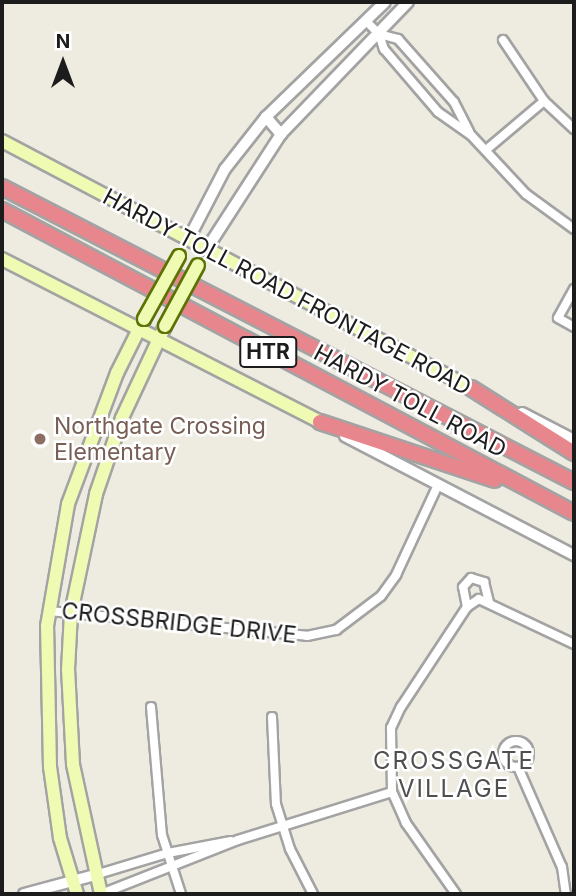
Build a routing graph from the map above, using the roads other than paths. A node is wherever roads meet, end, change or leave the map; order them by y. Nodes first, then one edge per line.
1 (385, 2) edge
2 (408, 2) edge
3 (367, 22) junction
4 (379, 34) junction
5 (503, 40) dead end
6 (544, 101) junction
7 (266, 117) junction
8 (574, 130) edge
9 (282, 134) junction
10 (470, 134) junction
11 (2, 141) edge
12 (486, 150) junction
13 (2, 187) edge
14 (2, 210) edge
15 (574, 229) edge
16 (188, 240) junction
17 (206, 250) junction
18 (2, 259) edge
19 (574, 289) edge
20 (141, 324) junction
21 (574, 327) edge
22 (159, 340) junction
23 (471, 388) junction
24 (320, 422) junction
25 (574, 440) edge
26 (574, 453) edge
27 (83, 458) junction
28 (105, 468) junction
29 (574, 482) edge
30 (438, 485) junction
31 (534, 493) junction
32 (574, 513) edge
33 (574, 555) edge
34 (489, 602) junction
35 (467, 607) junction
36 (49, 611) junction
37 (71, 613) junction
38 (574, 644) edge
39 (152, 708) dead end
40 (272, 717) dead end
41 (73, 764) junction
42 (50, 767) junction
43 (518, 767) dead end
44 (392, 792) junction
45 (282, 826) junction
46 (238, 840) junction
47 (167, 853) junction
48 (173, 869) junction
49 (95, 875) junction
50 (73, 881) junction
51 (24, 894) edge
52 (77, 894) edge
53 (101, 894) edge
54 (181, 894) edge
55 (313, 894) edge
56 (456, 894) edge
57 (570, 894) edge

1 - 3 street
2 - 4 street
3 - 4 street
3 - 7 street
4 - 9 street
4 - 10 street
4 - 10 street
5 - 6 street
6 - 8 street
6 - 12 street
7 - 9 street
7 - 16 street
9 - 17 street
10 - 12 street
11 - 16 main road, HARDY TOLL ROAD FRONTAGE ROAD
12 - 15 street
13 - 29 highway, HARDY TOLL ROAD / HTR
14 - 31 highway, HARDY TOLL ROAD / HTR
16 - 17 main road, HARDY TOLL ROAD FRONTAGE ROAD
16 - 20 main road, bridge
17 - 22 main road, bridge
17 - 23 main road, HARDY TOLL ROAD FRONTAGE ROAD
18 - 20 main road
19 - 21 street
20 - 22 main road
20 - 27 main road
22 - 24 main road
22 - 28 main road
23 - 25 street, HARDY TOLL ROAD FRONTAGE ROAD
23 - 26 highway
24 - 30 street
24 - 31 highway
27 - 28 main road
27 - 36 main road
28 - 37 main road
30 - 33 street
30 - 37 street, CROSSBRIDGE DRIVE
31 - 32 highway, HARDY TOLL ROAD / HTR
34 - 35 street
34 - 35 street
34 - 38 street
35 - 44 street
36 - 37 street, CROSSBRIDGE DRIVE
36 - 42 main road
37 - 41 main road
39 - 47 street
40 - 45 street
41 - 42 main road
41 - 49 main road
42 - 50 main road
43 - 57 street
44 - 45 street
44 - 56 street
45 - 46 street
45 - 55 street
46 - 47 street
46 - 48 street
47 - 48 street
47 - 49 street
48 - 53 street
48 - 54 street
49 - 50 street
49 - 53 main road
50 - 51 street
50 - 52 main road

